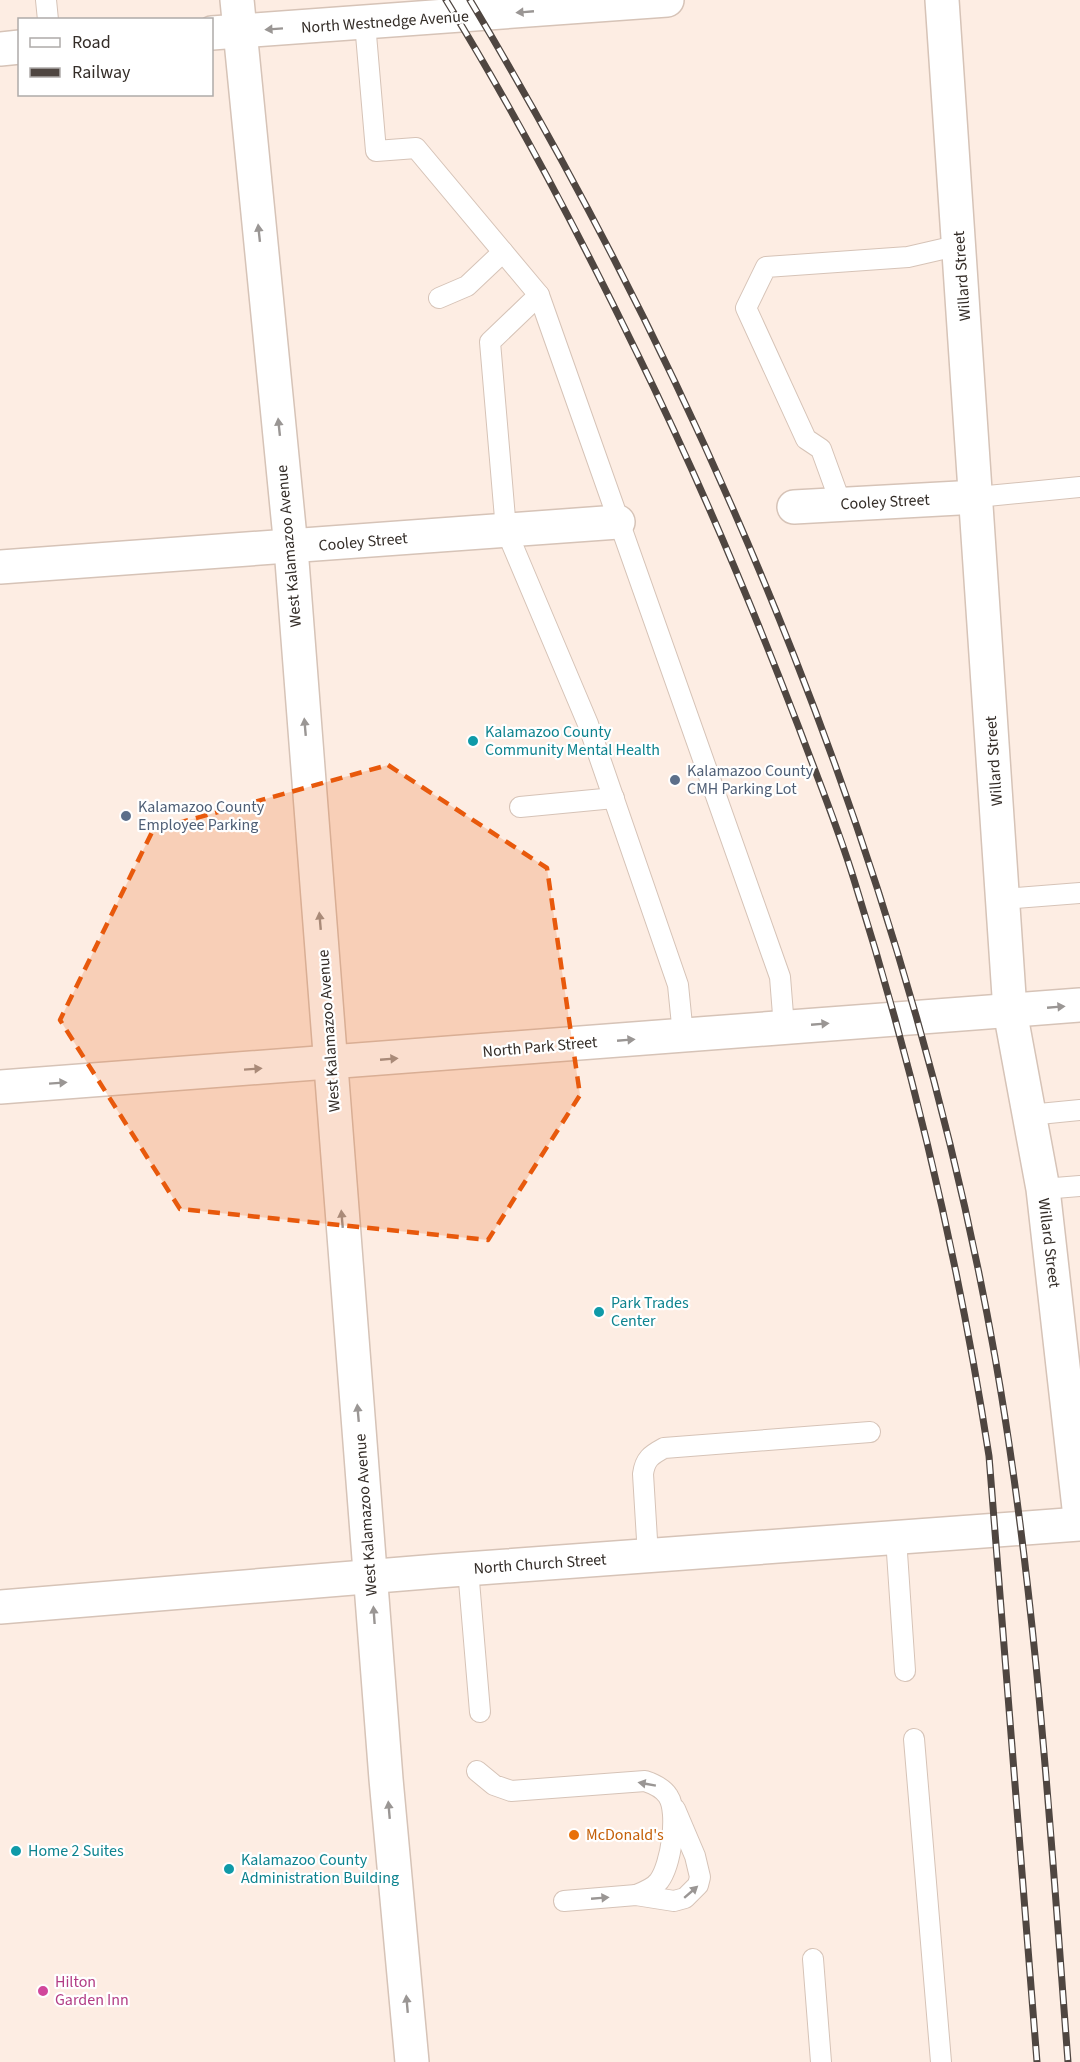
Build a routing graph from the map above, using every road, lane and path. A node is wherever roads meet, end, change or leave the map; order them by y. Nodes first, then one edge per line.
1 (46, 0) edge
2 (215, 0) edge
3 (667, 0) edge
4 (942, 0) edge
5 (48, 18) edge
6 (229, 22) edge
7 (365, 23) junction
8 (18, 47) edge
9 (0, 48) edge
10 (960, 245) junction
11 (503, 252) junction
12 (539, 295) junction
13 (439, 298) dead end
14 (1080, 487) edge
15 (977, 497) junction
16 (841, 504) junction
17 (794, 507) dead end
18 (618, 522) junction
19 (506, 530) junction
20 (291, 548) junction
21 (0, 567) edge
22 (614, 798) junction
23 (520, 807) dead end
24 (1080, 893) edge
25 (1002, 898) junction
26 (1080, 1005) edge
27 (1010, 1011) junction
28 (784, 1027) junction
29 (683, 1035) junction
30 (331, 1064) junction
31 (0, 1087) edge
32 (1080, 1110) edge
33 (1029, 1114) junction
34 (1080, 1186) edge
35 (1043, 1189) junction
36 (870, 1432) dead end
37 (1080, 1517) edge
38 (1080, 1524) edge
39 (896, 1538) junction
40 (648, 1556) junction
41 (468, 1569) junction
42 (370, 1576) junction
43 (0, 1607) edge
44 (905, 1671) dead end
45 (480, 1712) dead end
46 (914, 1739) dead end
47 (477, 1771) dead end
48 (669, 1797) junction
49 (636, 1895) junction
50 (564, 1901) dead end
51 (813, 1959) dead end
52 (412, 2062) edge
53 (821, 2062) edge
54 (941, 2062) edge

1 - 5 lane
2 - 6 main road
3 -> 7 main road, North Westnedge Avenue
4 - 10 main road, Willard Street
7 -> 6 main road, North Westnedge Avenue
20 -> 6 main road, West Kalamazoo Avenue
7 - 11 lane
8 - 9 main road
10 - 15 main road, Willard Street
10 - 16 lane
11 - 12 lane
11 - 13 lane
12 - 18 lane
12 - 19 lane
14 - 15 lane
15 - 16 main road, Cooley Street
15 - 25 main road, Willard Street
16 - 17 main road, Cooley Street
18 - 19 main road, Cooley Street
18 - 28 lane
19 - 20 main road, Cooley Street
19 - 22 lane
20 - 21 main road, Cooley Street
30 -> 20 main road, West Kalamazoo Avenue
22 - 23 lane
22 - 29 lane
24 - 25 lane
25 - 27 main road, Willard Street
27 -> 26 main road, North Park Street
28 -> 27 main road, North Park Street
27 - 33 main road, Willard Street
28 - 29 main road, North Park Street
30 -> 29 main road, North Park Street
31 -> 30 main road, North Park Street
42 -> 30 main road, West Kalamazoo Avenue
32 - 33 lane
33 - 35 main road, Willard Street
34 - 35 lane
35 - 37 main road, Willard Street
36 - 40 lane
38 - 39 main road, North Church Street
39 - 40 main road, North Church Street
39 - 44 lane
40 - 41 main road, North Church Street
41 - 42 main road, North Church Street
41 - 45 lane
42 - 43 main road, North Church Street
52 -> 42 main road, West Kalamazoo Avenue
46 - 54 lane
48 -> 47 lane
48 - 49 lane
49 -> 48 lane
50 -> 49 lane
51 - 53 lane

